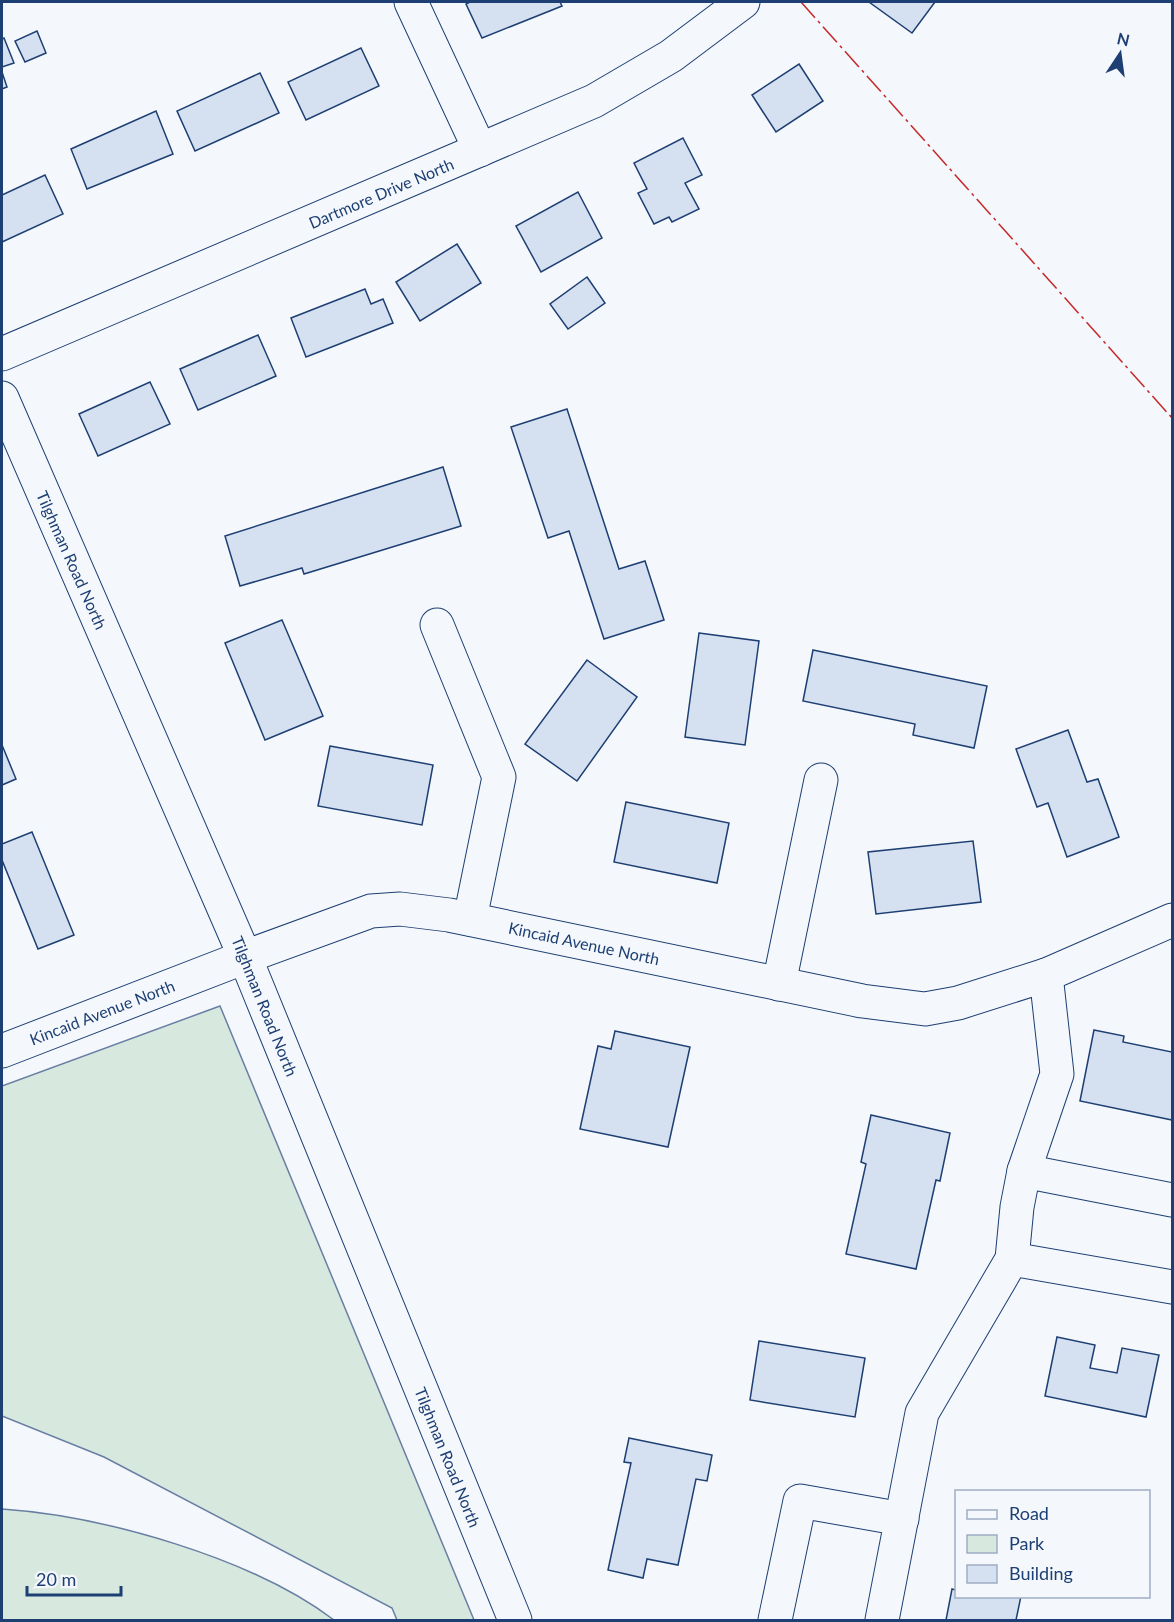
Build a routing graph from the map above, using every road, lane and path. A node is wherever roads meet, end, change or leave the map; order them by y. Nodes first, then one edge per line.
1 (411, 2) edge
2 (743, 2) edge
3 (480, 150) junction
4 (2, 354) edge
5 (2, 398) edge
6 (436, 625) dead end
7 (821, 780) dead end
8 (470, 919) junction
9 (1173, 920) edge
10 (245, 957) junction
11 (1047, 975) junction
12 (780, 984) junction
13 (2, 1052) edge
14 (1024, 1171) junction
15 (1173, 1200) edge
16 (1012, 1259) junction
17 (1173, 1287) edge
18 (902, 1519) junction
19 (515, 1620) edge
20 (775, 1620) edge
21 (882, 1620) edge

1 - 3 street
2 - 3 street, Dartmore Drive North
3 - 4 street, Dartmore Drive North
5 - 10 street, Tilghman Road North
6 - 8 street
7 - 12 street
8 - 10 street, Kincaid Avenue North
8 - 12 street, Kincaid Avenue North
9 - 11 street, Kincaid Avenue North
10 - 13 street, Kincaid Avenue North
10 - 19 street, Tilghman Road North
11 - 12 street, Kincaid Avenue North
11 - 14 street
14 - 15 street
14 - 16 street
16 - 17 street
16 - 18 street
18 - 20 street
18 - 21 street

